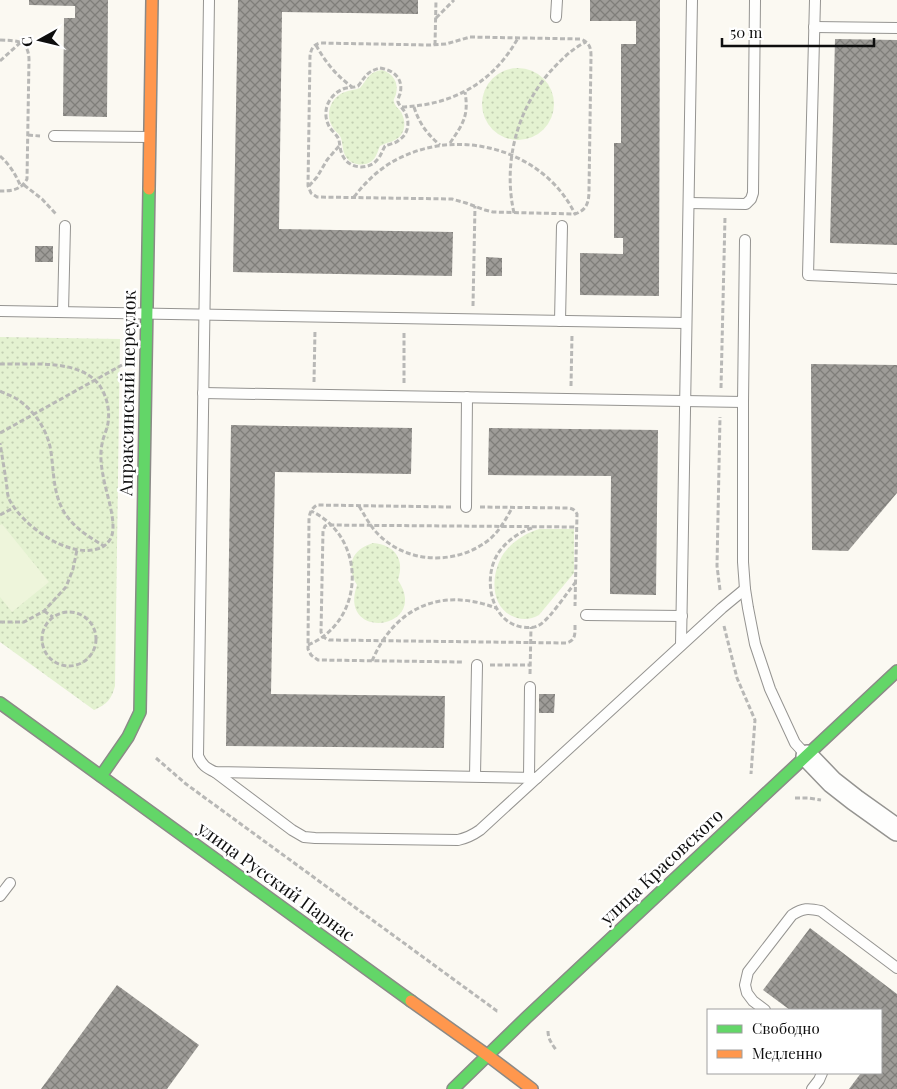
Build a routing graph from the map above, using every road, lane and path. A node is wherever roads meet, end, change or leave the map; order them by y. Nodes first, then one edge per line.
1 (152, 0) edge
2 (209, 0) edge
3 (436, 0) edge
4 (454, 0) edge
5 (557, 0) edge
6 (692, 0) edge
7 (755, 0) edge
8 (815, 0) edge
9 (556, 17) dead end
10 (435, 18) junction
11 (814, 27) junction
12 (897, 28) edge
13 (518, 38) junction
14 (0, 40) edge
15 (21, 42) junction
16 (586, 42) junction
17 (316, 44) junction
18 (435, 45) junction
19 (0, 61) edge
20 (353, 87) junction
21 (465, 92) junction
22 (414, 106) junction
23 (401, 107) junction
24 (54, 136) dead end
25 (149, 137) junction
26 (450, 144) junction
27 (441, 145) junction
28 (340, 146) junction
29 (512, 154) junction
30 (0, 156) edge
31 (22, 186) junction
32 (308, 186) junction
33 (0, 191) edge
34 (353, 198) junction
35 (688, 203) junction
36 (475, 206) junction
37 (514, 212) junction
38 (575, 214) junction
39 (65, 226) joint
40 (562, 226) dead end
41 (745, 240) dead end
42 (897, 279) edge
43 (0, 311) edge
44 (63, 312) junction
45 (147, 314) junction
46 (204, 315) junction
47 (316, 317) junction
48 (405, 318) junction
49 (473, 319) junction
50 (560, 320) junction
51 (572, 321) junction
52 (686, 323) junction
53 (146, 351) junction
54 (0, 364) edge
55 (95, 380) junction
56 (0, 391) edge
57 (203, 393) junction
58 (314, 395) junction
59 (404, 396) junction
60 (467, 397) junction
61 (571, 399) junction
62 (685, 401) junction
63 (743, 402) junction
64 (34, 414) junction
65 (0, 433) edge
66 (0, 443) edge
67 (359, 506) junction
68 (15, 507) junction
69 (466, 507) junction
70 (512, 508) junction
71 (311, 511) junction
72 (0, 515) edge
73 (330, 524) junction
74 (370, 524) junction
75 (502, 526) junction
76 (535, 526) junction
77 (576, 527) junction
78 (105, 546) junction
79 (77, 550) junction
80 (576, 582) junction
81 (745, 588) junction
82 (497, 608) junction
83 (44, 611) junction
84 (581, 614) joint
85 (682, 616) junction
86 (53, 618) junction
87 (0, 622) edge
88 (575, 624) dead end
89 (531, 628) junction
90 (323, 637) junction
91 (381, 641) junction
92 (530, 643) junction
93 (308, 645) junction
94 (682, 645) junction
95 (372, 661) junction
96 (477, 665) junction
97 (530, 666) junction
98 (897, 671) edge
99 (530, 687) joint
100 (0, 703) edge
101 (807, 756) junction
102 (215, 772) junction
103 (101, 776) junction
104 (475, 776) junction
105 (533, 777) junction
106 (897, 830) edge
107 (10, 883) dead end
108 (0, 896) edge
109 (897, 968) edge
110 (764, 1009) edge
111 (487, 1055) junction
112 (822, 1074) edge
113 (453, 1089) edge
114 (532, 1089) edge
115 (812, 1089) edge

1 - 25 street, Апраксинский переулок
2 - 46 lane
3 - 10 path
4 - 10 path
5 - 9 lane
6 - 35 lane
7 - 35 lane
8 - 11 lane
10 - 18 path
11 - 12 lane
11 - 42 lane
13 - 16 path
13 - 18 path
13 - 21 path
14 - 15 path
15 - 19 path
15 - 31 path
16 - 29 path
16 - 38 path
17 - 18 path
17 - 20 path
17 - 32 path
20 - 23 path
20 - 28 path
21 - 22 path
21 - 26 path
22 - 23 path
22 - 27 path
23 - 28 path
24 - 25 lane
25 - 45 street, Апраксинский переулок
26 - 27 path
26 - 29 path
27 - 34 path
28 - 32 path
29 - 37 path
29 - 38 path
30 - 31 path
31 - 33 path
31 - 39 path
32 - 34 path
34 - 36 path
35 - 52 lane
36 - 37 path
36 - 49 path
37 - 38 path
39 - 44 lane
40 - 50 lane
41 - 63 lane
43 - 44 lane
44 - 45 lane
45 - 46 lane
45 - 53 street, Апраксинский переулок
46 - 47 lane
46 - 57 lane
47 - 48 lane
47 - 58 path
48 - 49 lane
48 - 59 path
49 - 50 lane
50 - 51 lane
51 - 52 lane
51 - 61 path
52 - 62 lane
53 - 55 path
53 - 103 street, Апраксинский переулок
54 - 55 path
55 - 64 path
55 - 78 path
56 - 64 path
57 - 58 lane
57 - 102 lane
58 - 59 lane
59 - 60 lane
60 - 61 lane
60 - 69 lane
61 - 62 lane
62 - 63 lane
62 - 85 lane
63 - 81 lane
64 - 65 path
64 - 78 path
66 - 68 path
67 - 69 path
67 - 71 path
67 - 74 path
68 - 72 path
68 - 79 path
69 - 70 path
70 - 75 path
70 - 77 path
71 - 73 path
71 - 93 path
73 - 74 path
73 - 90 path
73 - 90 path
74 - 75 path
74 - 75 path
75 - 76 path
76 - 77 path
76 - 82 path
77 - 80 path
78 - 79 path
79 - 83 path
80 - 84 path
80 - 89 path
81 - 94 lane
81 - 101 lane
82 - 89 path
82 - 91 path
83 - 86 path
83 - 87 path
84 - 85 lane
85 - 94 lane
86 - 86 path
88 - 92 path
89 - 92 path
90 - 91 path
90 - 93 path
91 - 92 path
91 - 95 path
92 - 97 path
93 - 95 path
94 - 105 lane
95 - 96 path
96 - 97 path
96 - 104 lane
97 - 99 path
98 - 101 street, улица Красовского
99 - 105 lane
100 - 103 street, улица Русский Парнас
101 - 106 street
101 - 111 street, улица Красовского
102 - 104 lane
102 - 105 lane
103 - 111 street, улица Русский Парнас
104 - 105 lane
107 - 108 lane
109 - 110 lane
111 - 113 street, улица Красовского
111 - 114 street, улица Русский Парнас
112 - 115 lane

